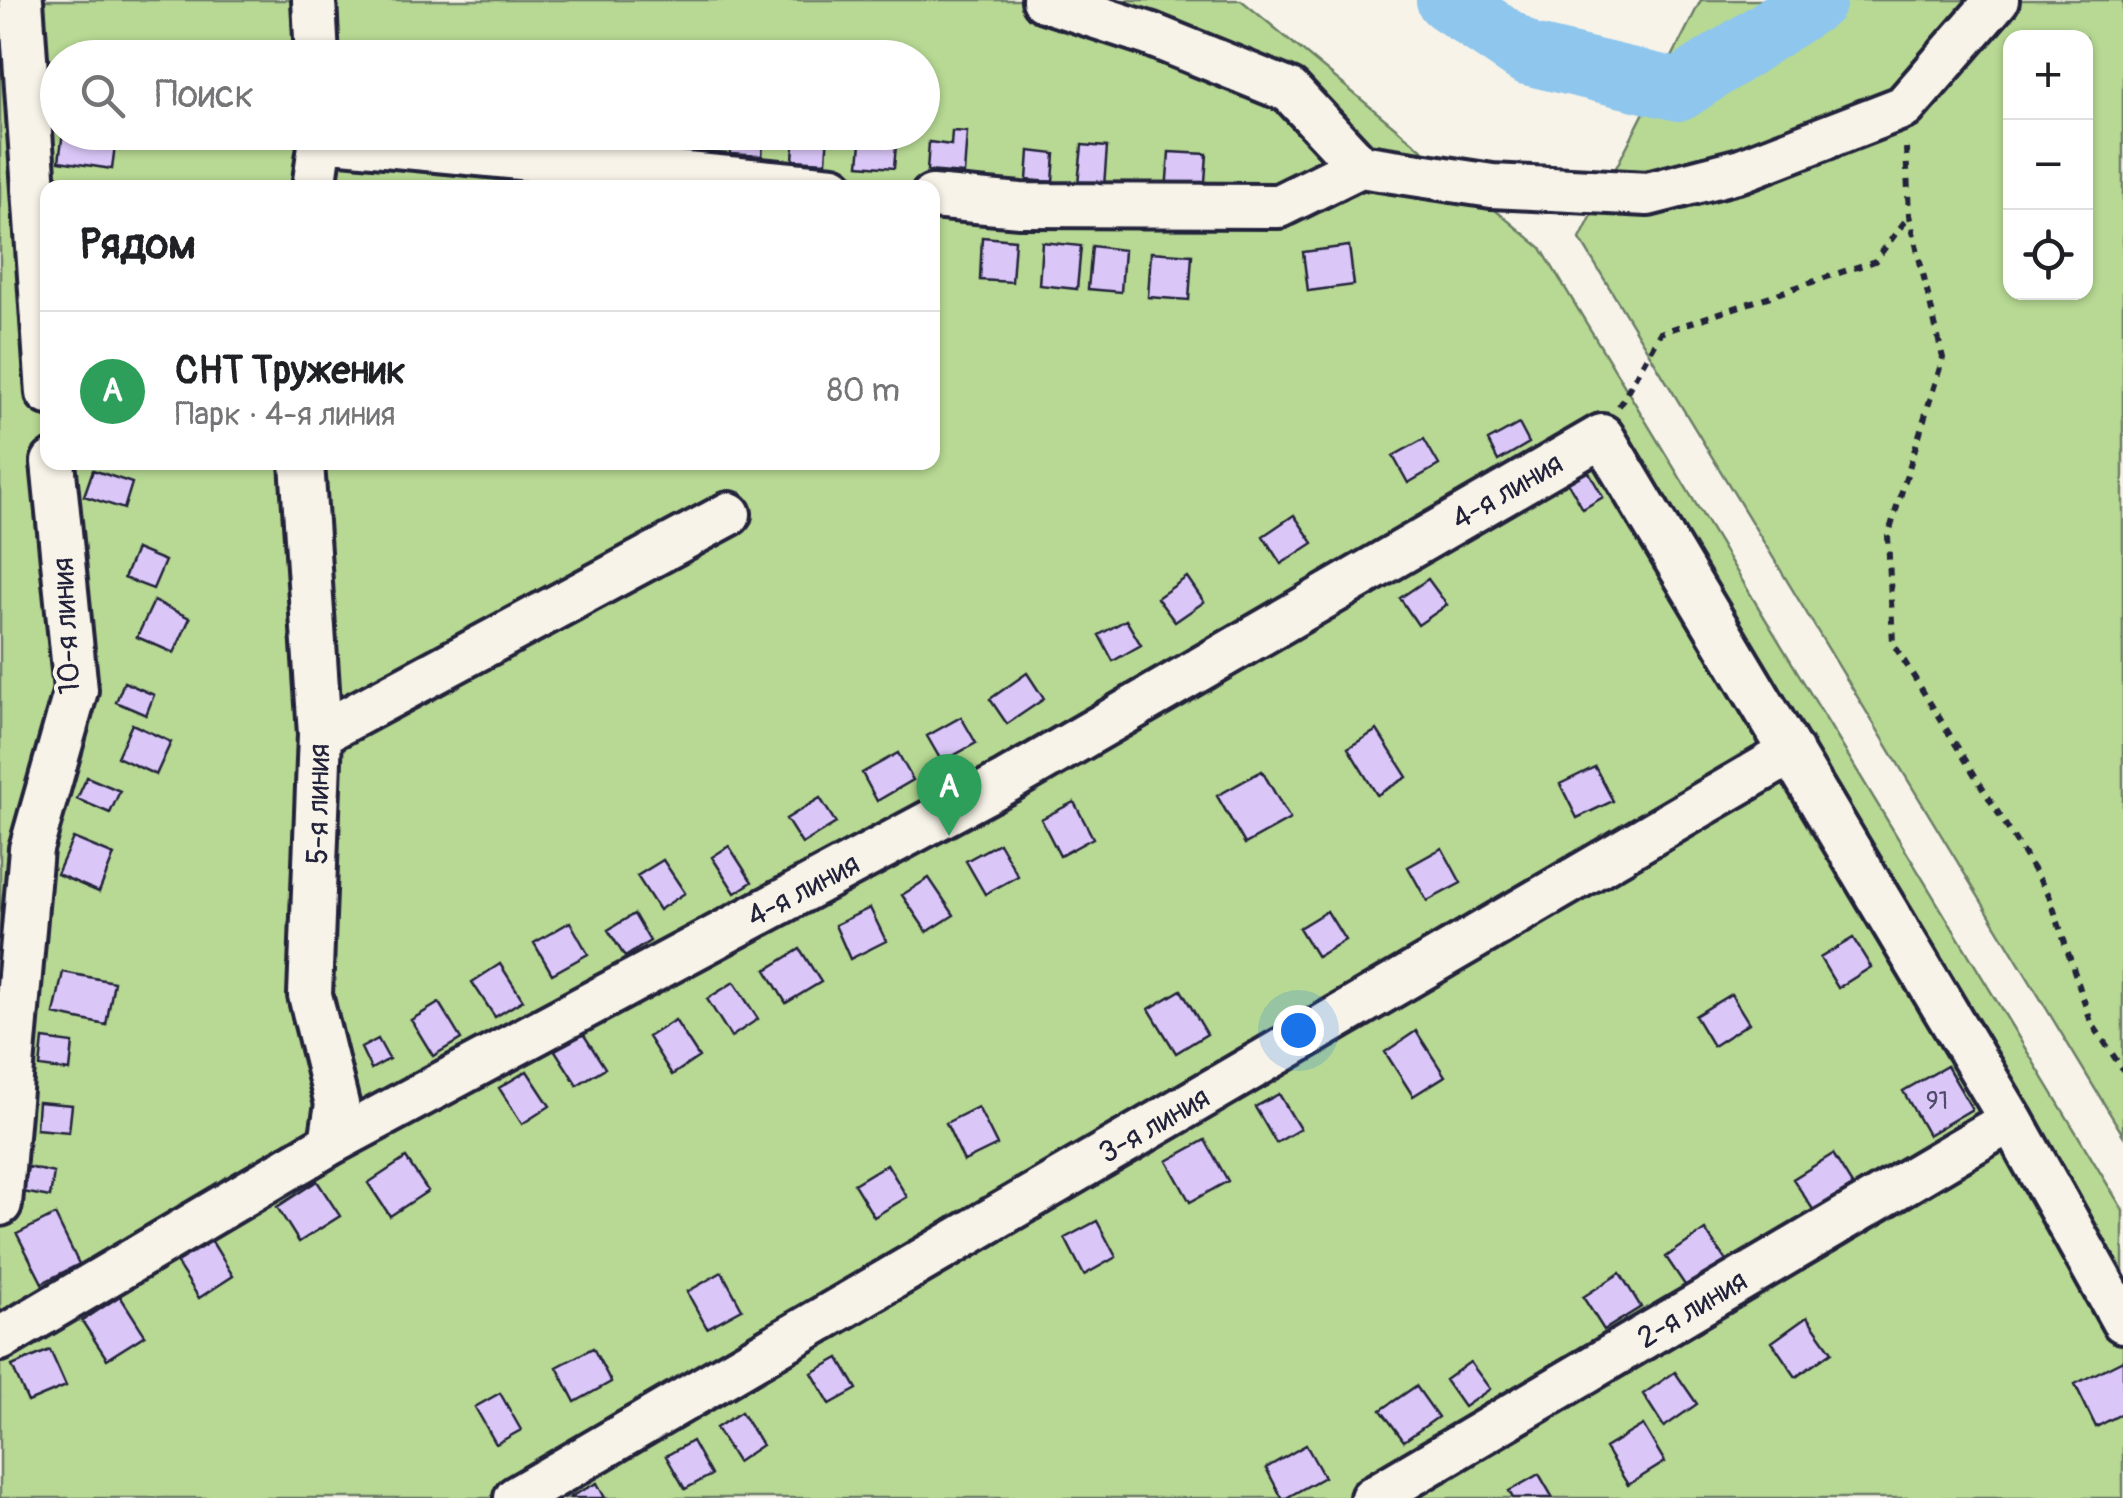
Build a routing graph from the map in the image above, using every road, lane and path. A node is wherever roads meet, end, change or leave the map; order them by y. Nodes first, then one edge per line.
1 (21, 0) edge
2 (314, 0) edge
3 (1044, 0) edge
4 (1997, 0) edge
5 (316, 40) edge
6 (1904, 106) junction
7 (320, 150) edge
8 (460, 150) edge
9 (1360, 166) junction
10 (315, 180) edge
11 (754, 180) edge
12 (940, 198) edge
13 (1909, 214) junction
14 (40, 277) edge
15 (1602, 436) junction
16 (54, 470) edge
17 (303, 470) edge
18 (729, 514) dead end
19 (320, 734) junction
20 (1792, 752) junction
21 (2123, 1070) edge
22 (2011, 1120) junction
23 (331, 1143) junction
24 (0, 1204) edge
25 (2123, 1321) edge
26 (0, 1339) edge
27 (516, 1498) edge
28 (1372, 1498) edge

1 - 14 street
2 - 5 street
3 - 9 street
4 - 6 street
6 - 9 street
6 - 13 path
7 - 10 street
8 - 11 street
9 - 12 street
13 - 15 path
13 - 21 path
15 - 20 street
15 - 23 street, 4-я линия
16 - 24 street, 10-я линия
17 - 19 street, 5-я линия
18 - 19 street
19 - 23 street, 5-я линия
20 - 22 street
20 - 27 street, 3-я линия
22 - 25 street
22 - 28 street, 2-я линия
23 - 26 street, 4-я линия

